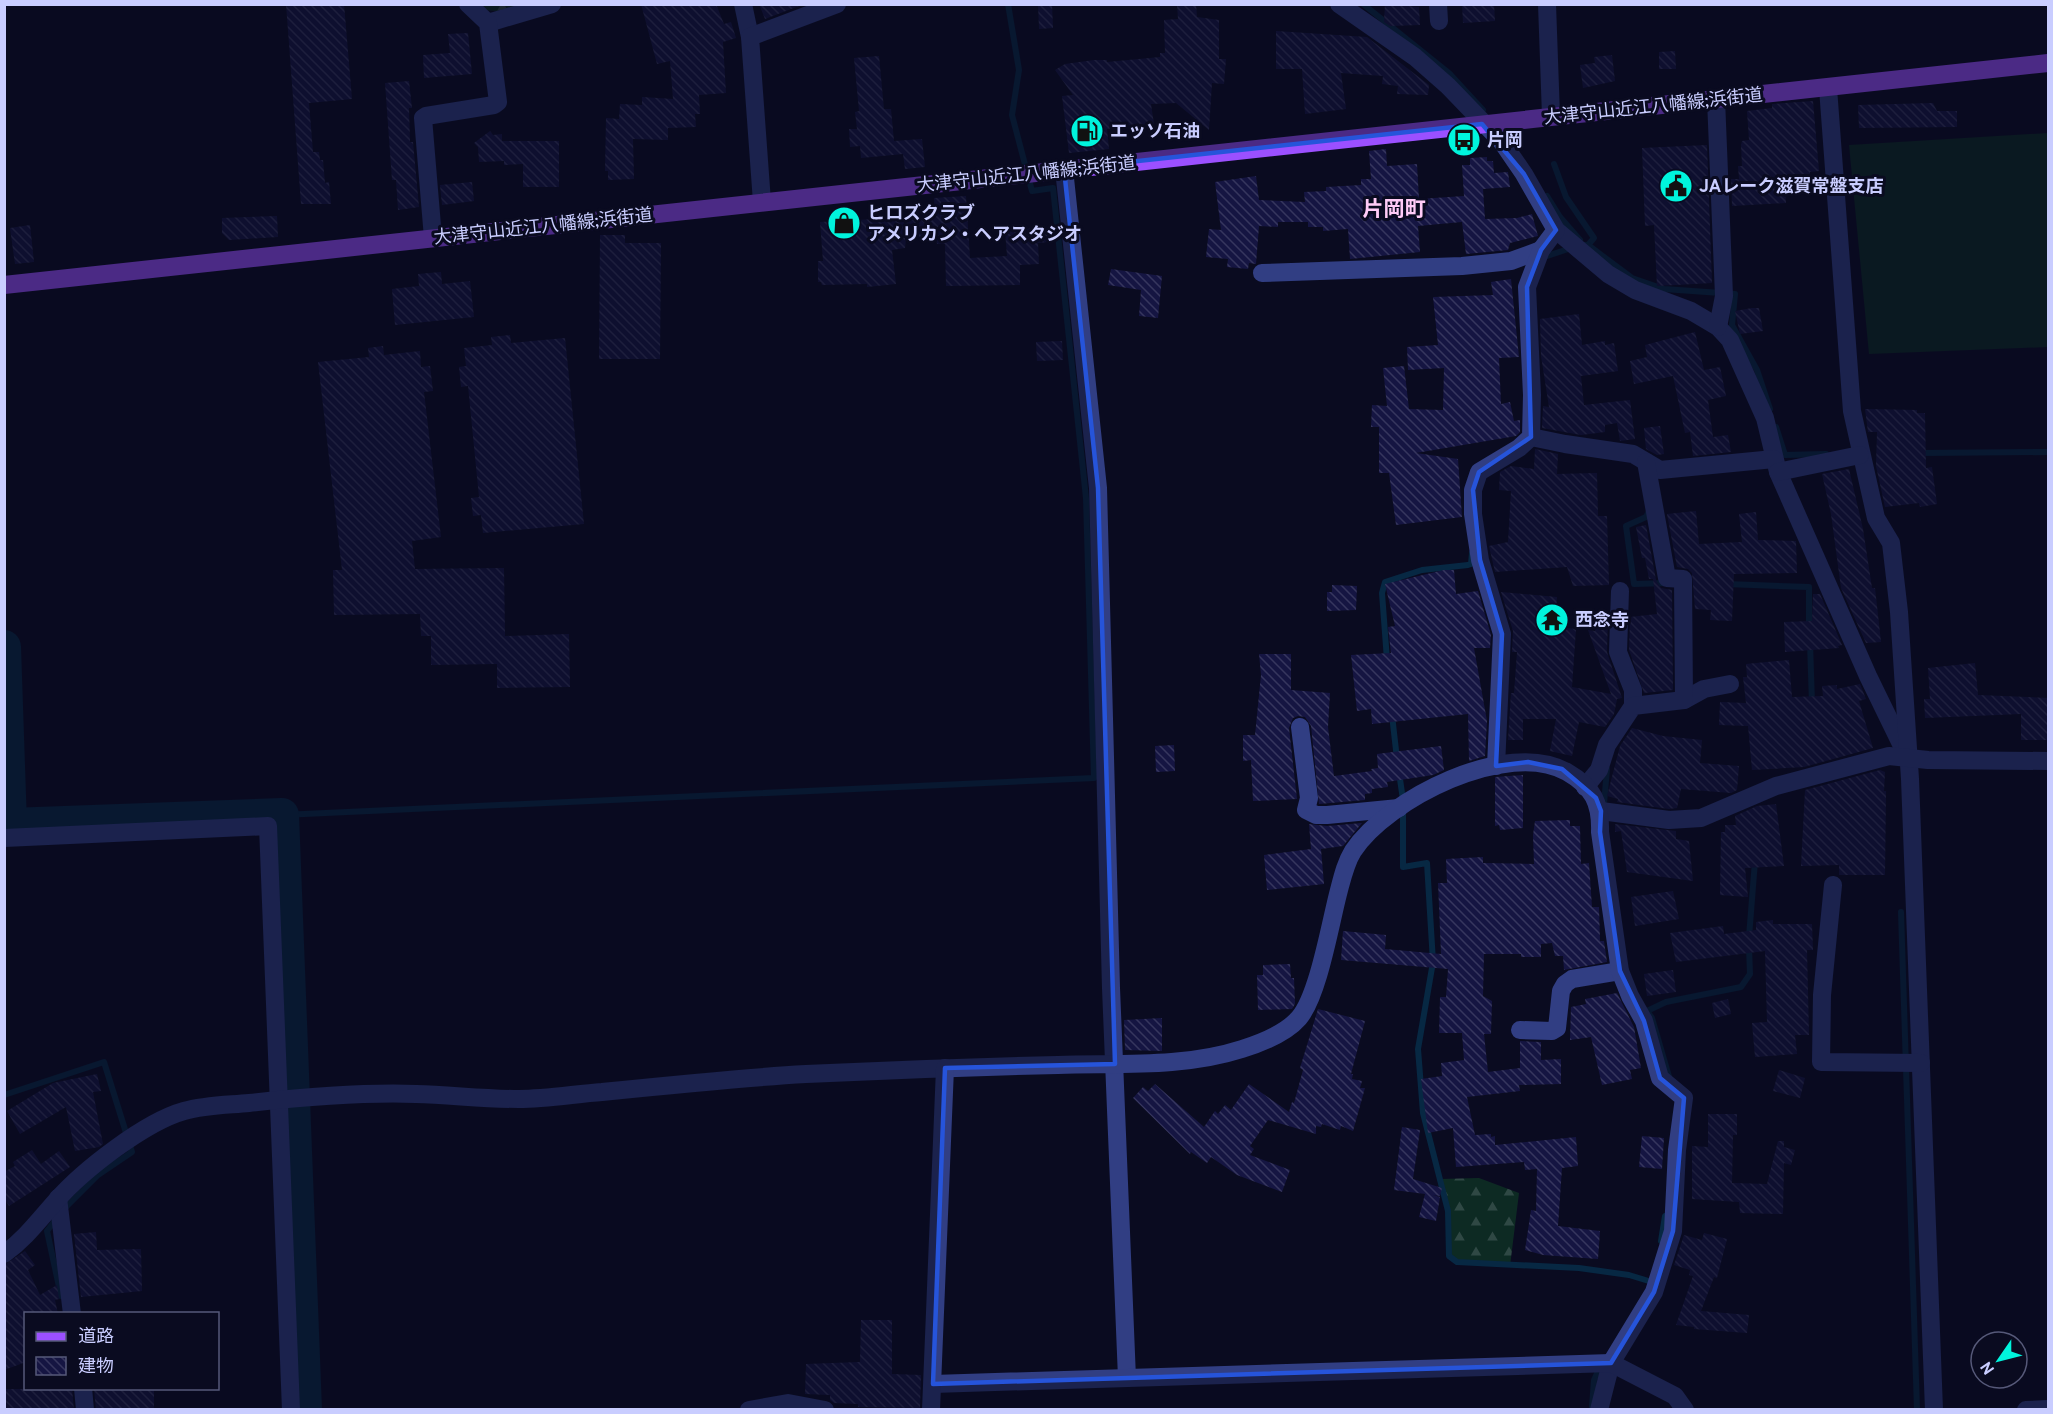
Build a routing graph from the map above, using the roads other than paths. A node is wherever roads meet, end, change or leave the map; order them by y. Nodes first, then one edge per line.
1 (468, 4) edge
2 (552, 4) edge
3 (743, 4) edge
4 (837, 4) edge
5 (1339, 4) edge
6 (1547, 4) edge
7 (488, 23) junction
8 (750, 37) junction
9 (2049, 63) edge
10 (1828, 88) junction
11 (1716, 99) junction
12 (1551, 116) junction
13 (1482, 124) junction
14 (1064, 169) junction
15 (762, 202) junction
16 (1556, 230) junction
17 (433, 238) junction
18 (1541, 250) junction
19 (1262, 273) dead end
20 (4, 285) edge
21 (1718, 327) junction
22 (1531, 437) junction
23 (1860, 455) junction
24 (1646, 462) junction
25 (1776, 465) junction
26 (1620, 591) dead end
27 (1730, 684) dead end
28 (1684, 700) junction
29 (1634, 706) junction
30 (1300, 728) dead end
31 (1907, 756) junction
32 (2049, 761) edge
33 (1496, 766) junction
34 (1585, 787) junction
35 (1399, 808) junction
36 (1601, 812) junction
37 (4, 838) edge
38 (1833, 885) dead end
39 (1620, 971) junction
40 (1520, 1030) dead end
41 (1912, 1063) junction
42 (1115, 1064) junction
43 (945, 1068) junction
44 (280, 1100) junction
45 (58, 1198) junction
46 (4, 1254) edge
47 (72, 1312) edge
48 (1611, 1363) junction
49 (1127, 1378) junction
50 (933, 1384) junction
51 (83, 1390) edge
52 (2049, 1409) edge
53 (85, 1410) edge
54 (291, 1410) edge
55 (749, 1410) edge
56 (825, 1410) edge
57 (932, 1410) edge
58 (1599, 1410) edge
59 (1685, 1410) edge
60 (1934, 1410) edge
61 (2026, 1410) edge

1 - 7 street
2 - 7 street
3 - 8 street
4 - 8 street
5 - 13 street
6 - 12 street
7 - 17 street
8 - 15 street
9 - 10 main road, 大津守山近江八幡線;浜街道
10 - 11 main road, 大津守山近江八幡線;浜街道
10 - 23 street
11 - 12 main road, 大津守山近江八幡線;浜街道
11 - 21 street
12 - 13 main road, 大津守山近江八幡線;浜街道
13 - 14 main road, 大津守山近江八幡線;浜街道
13 - 16 street
14 - 15 main road, 大津守山近江八幡線;浜街道
14 - 42 street
15 - 17 main road, 大津守山近江八幡線;浜街道
16 - 18 street
16 - 21 street
17 - 20 main road, 大津守山近江八幡線;浜街道
18 - 19 street
18 - 22 street
21 - 25 street
22 - 24 street
22 - 33 street
23 - 25 street
23 - 31 street
24 - 25 street
24 - 28 street
25 - 31 street
26 - 29 street
27 - 28 street
28 - 29 street
29 - 34 street
30 - 35 street
31 - 32 street
31 - 36 street
31 - 41 street
33 - 34 street
33 - 35 street
34 - 36 street
35 - 42 street
36 - 39 street
37 - 44 street
38 - 41 street
39 - 40 street
39 - 48 street
41 - 60 street
42 - 43 street
42 - 49 street
43 - 44 street
43 - 50 street
44 - 45 street
44 - 54 street
45 - 46 street
45 - 47 street
48 - 49 street
48 - 58 street
48 - 59 street
49 - 50 street
50 - 57 street
51 - 53 street
52 - 61 street
55 - 56 street

